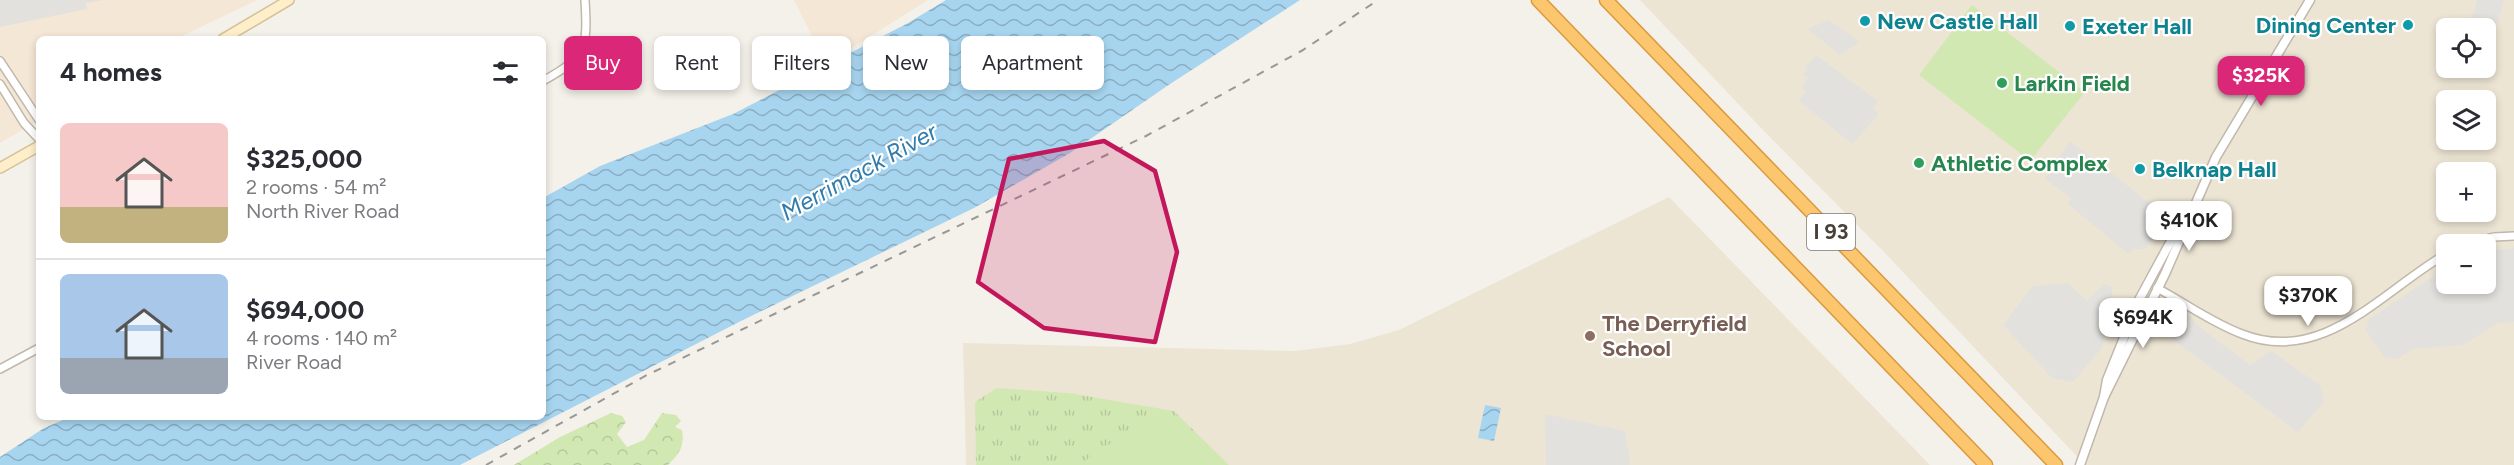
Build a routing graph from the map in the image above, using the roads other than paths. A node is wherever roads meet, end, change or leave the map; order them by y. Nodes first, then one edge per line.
1 (289, 0) edge
2 (585, 0) edge
3 (1538, 0) edge
4 (1606, 0) edge
5 (2310, 0) edge
6 (228, 36) edge
7 (0, 61) edge
8 (546, 79) edge
9 (0, 84) edge
10 (36, 115) edge
11 (36, 136) edge
12 (36, 148) edge
13 (0, 168) edge
14 (2193, 206) junction
15 (2514, 236) edge
16 (2496, 237) edge
17 (2436, 261) edge
18 (2157, 288) junction
19 (36, 350) edge
20 (0, 369) edge
21 (2104, 398) junction
22 (1986, 465) edge
23 (2056, 465) edge
24 (2080, 465) edge

1 - 6 main road
2 - 8 street
3 - 22 highway, I 93
4 - 23 highway, I 93
5 - 14 street
7 - 10 street
9 - 11 street
12 - 13 main road
14 - 18 street
14 - 21 street
15 - 16 street
17 - 18 street
18 - 21 street
19 - 20 street
21 - 24 street

